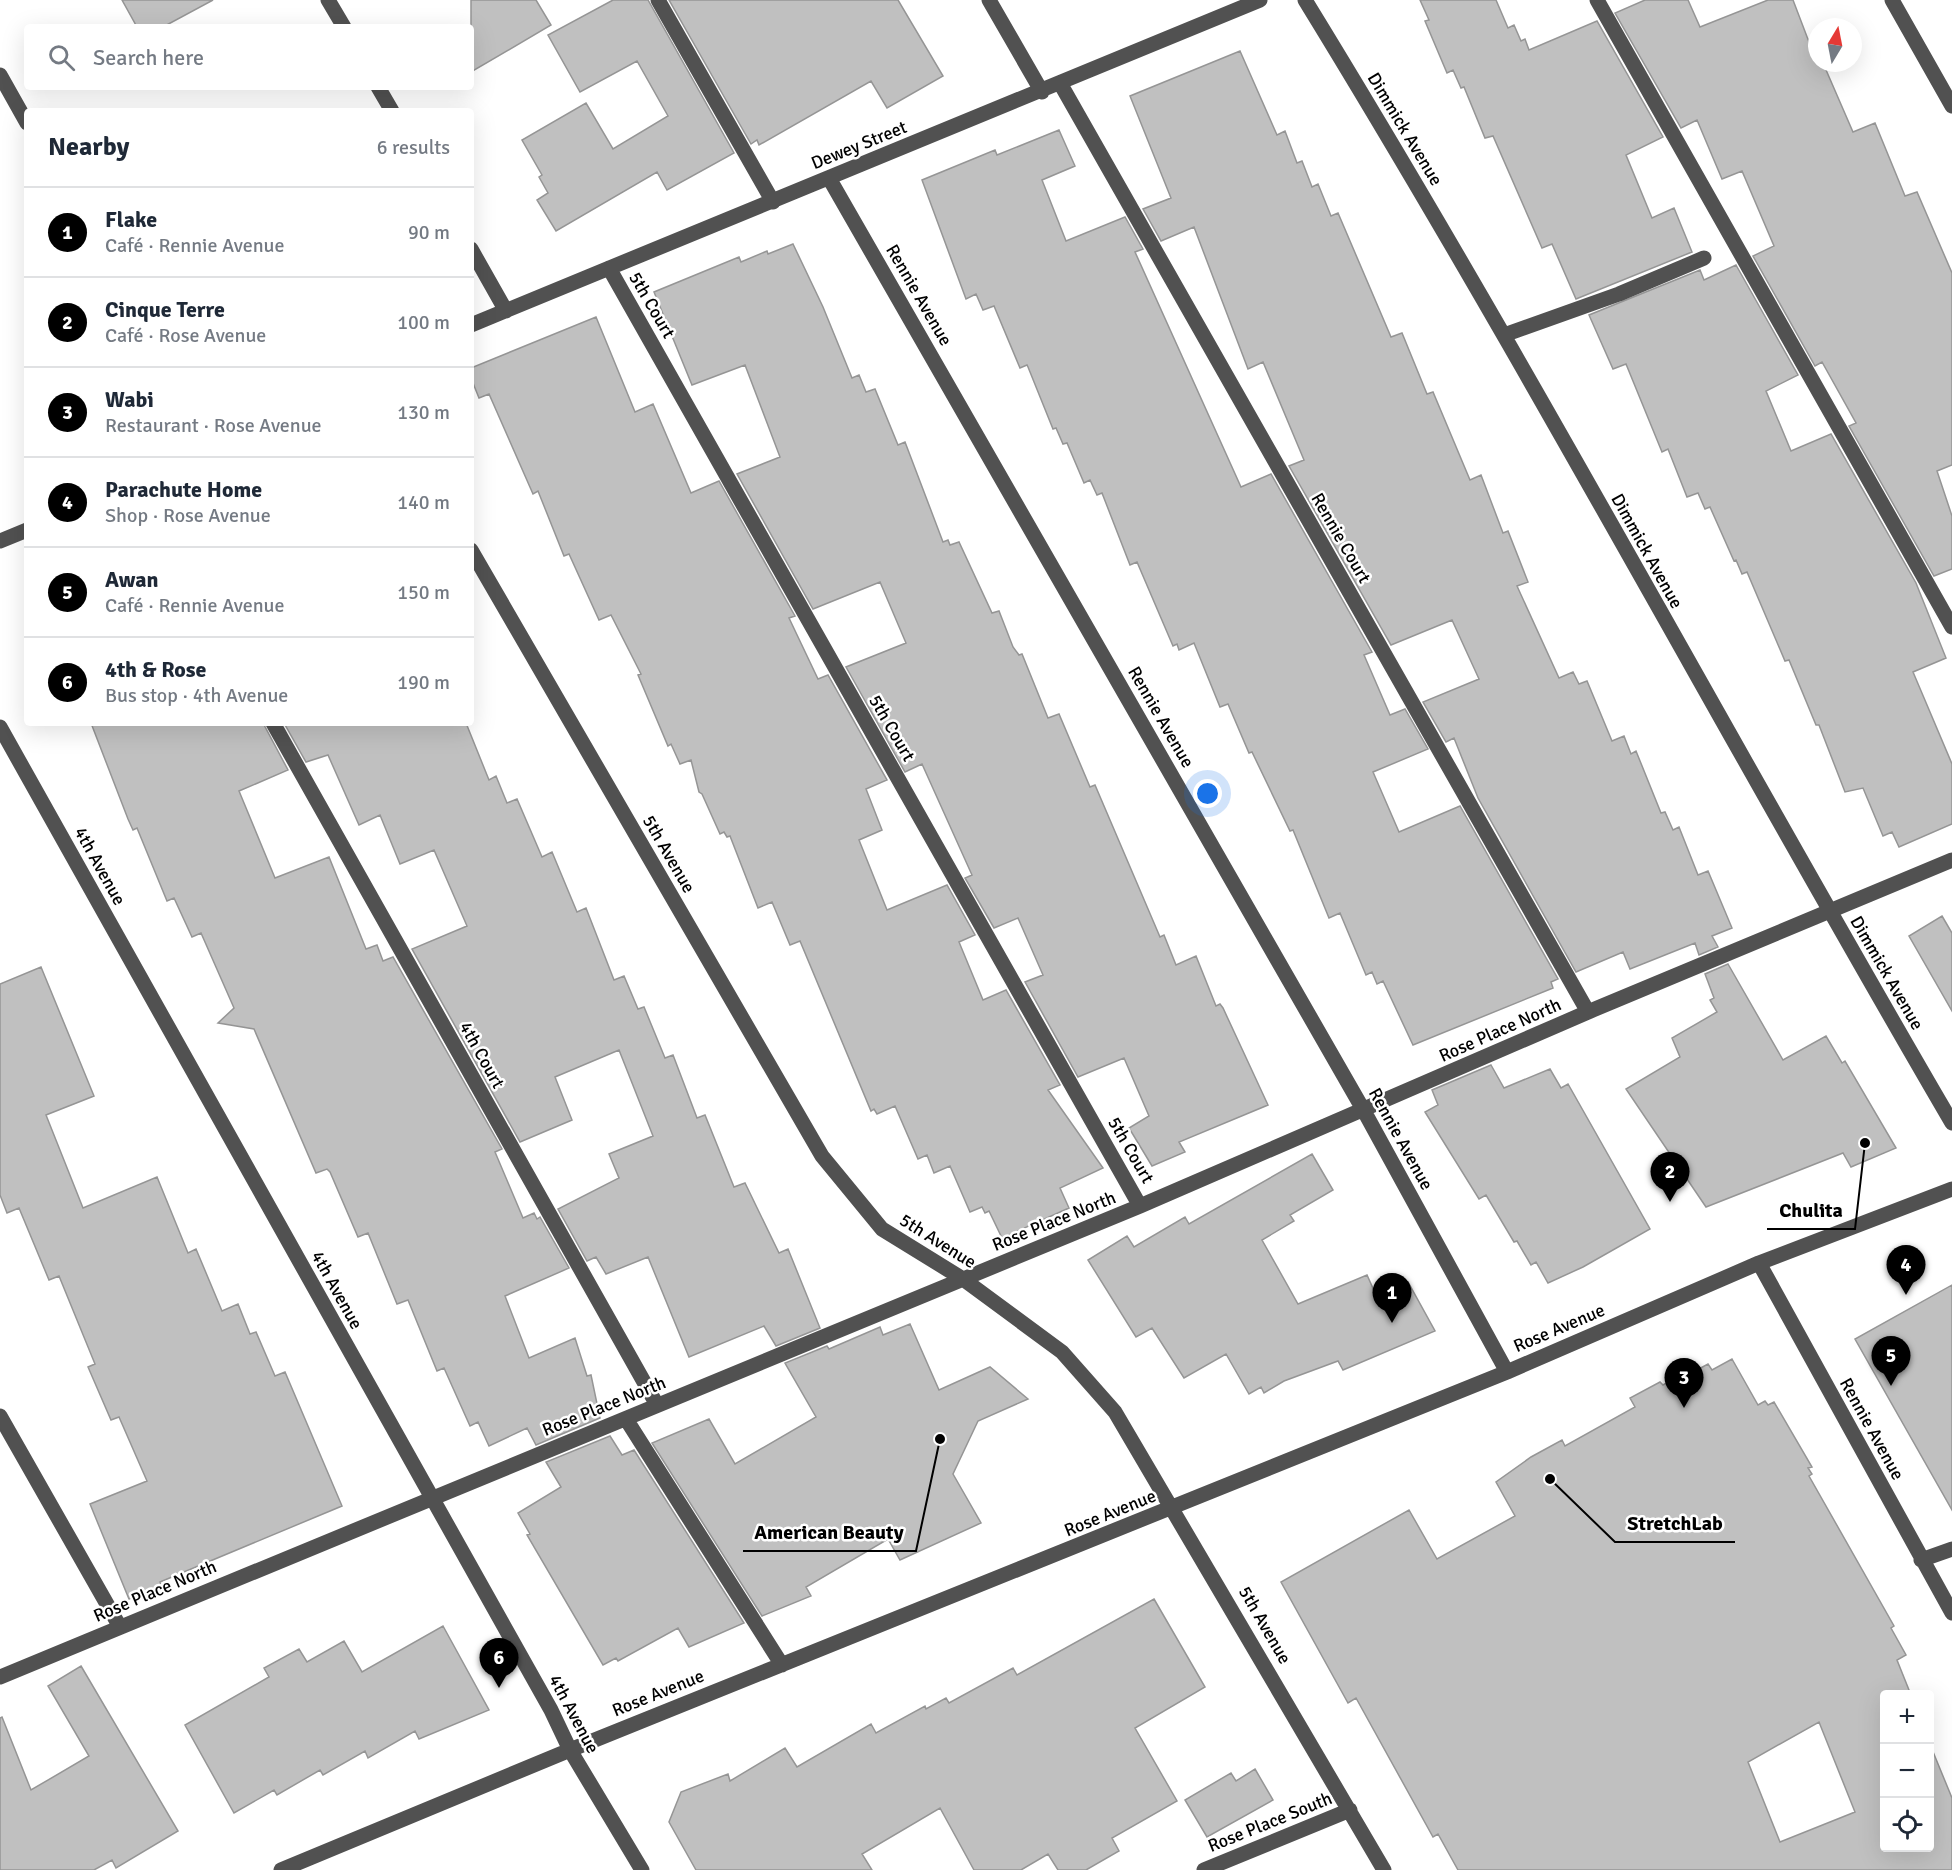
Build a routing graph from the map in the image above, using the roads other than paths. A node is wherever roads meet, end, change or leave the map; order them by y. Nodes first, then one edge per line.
1 (328, 0) edge
2 (658, 0) edge
3 (989, 0) edge
4 (1260, 0) edge
5 (1305, 0) edge
6 (1597, 0) edge
7 (1892, 0) edge
8 (342, 24) edge
9 (0, 75) edge
10 (1060, 84) junction
11 (380, 90) edge
12 (1042, 92) junction
13 (1952, 106) edge
14 (390, 108) edge
15 (24, 118) edge
16 (829, 178) junction
17 (773, 202) junction
18 (474, 254) edge
19 (1704, 258) dead end
20 (609, 268) junction
21 (506, 311) junction
22 (474, 324) edge
23 (1504, 335) junction
24 (24, 531) edge
25 (0, 541) edge
26 (474, 555) edge
27 (1952, 627) edge
28 (275, 726) edge
29 (0, 727) edge
30 (1952, 860) edge
31 (1828, 912) junction
32 (1588, 1012) junction
33 (1364, 1111) junction
34 (1952, 1123) edge
35 (1952, 1189) edge
36 (1140, 1206) junction
37 (1759, 1263) junction
38 (963, 1279) junction
39 (1506, 1372) junction
40 (657, 1405) junction
41 (0, 1416) edge
42 (626, 1419) junction
43 (431, 1498) junction
44 (1172, 1509) junction
45 (1952, 1549) edge
46 (1921, 1560) junction
47 (1952, 1613) edge
48 (120, 1628) junction
49 (782, 1665) junction
50 (0, 1677) edge
51 (570, 1750) junction
52 (1350, 1810) junction
53 (281, 1870) edge
54 (642, 1870) edge
55 (1204, 1870) edge
56 (1384, 1870) edge

1 - 8 street
2 - 17 street
3 - 12 street
4 - 10 street, Dewey Street
5 - 23 street, Dimmick Avenue
6 - 27 street
7 - 13 street
9 - 15 street
10 - 12 street, Dewey Street
10 - 32 street, Rennie Court
11 - 14 street
12 - 16 street, Dewey Street
16 - 17 street, Dewey Street
16 - 33 street, Rennie Avenue
17 - 20 street, Dewey Street
18 - 21 street
19 - 23 street
20 - 21 street, Dewey Street
20 - 36 street, 5th Court
21 - 22 street, Dewey Street
23 - 31 street, Dimmick Avenue
24 - 25 street
26 - 38 street, 5th Avenue
28 - 40 street, 4th Court
29 - 43 street, 4th Avenue
30 - 31 street, Rose Place North
31 - 32 street, Rose Place North
31 - 34 street, Dimmick Avenue
32 - 33 street, Rose Place North
33 - 36 street, Rose Place North
33 - 39 street, Rennie Avenue
35 - 37 street, Rose Avenue
36 - 38 street, Rose Place North
37 - 39 street, Rose Avenue
37 - 46 street, Rennie Avenue
38 - 40 street, Rose Place North
38 - 44 street, 5th Avenue
39 - 44 street, Rose Avenue
40 - 42 street, Rose Place North
41 - 48 street
42 - 43 street, Rose Place North
42 - 49 street
43 - 48 street, Rose Place North
43 - 51 street, 4th Avenue
44 - 49 street, Rose Avenue
44 - 52 street, 5th Avenue
45 - 46 street
46 - 47 street, Rennie Avenue
48 - 50 street, Rose Place North
49 - 51 street, Rose Avenue
51 - 53 street, Rose Avenue
51 - 54 street, 4th Avenue
52 - 55 street, Rose Place South
52 - 56 street, 5th Avenue

